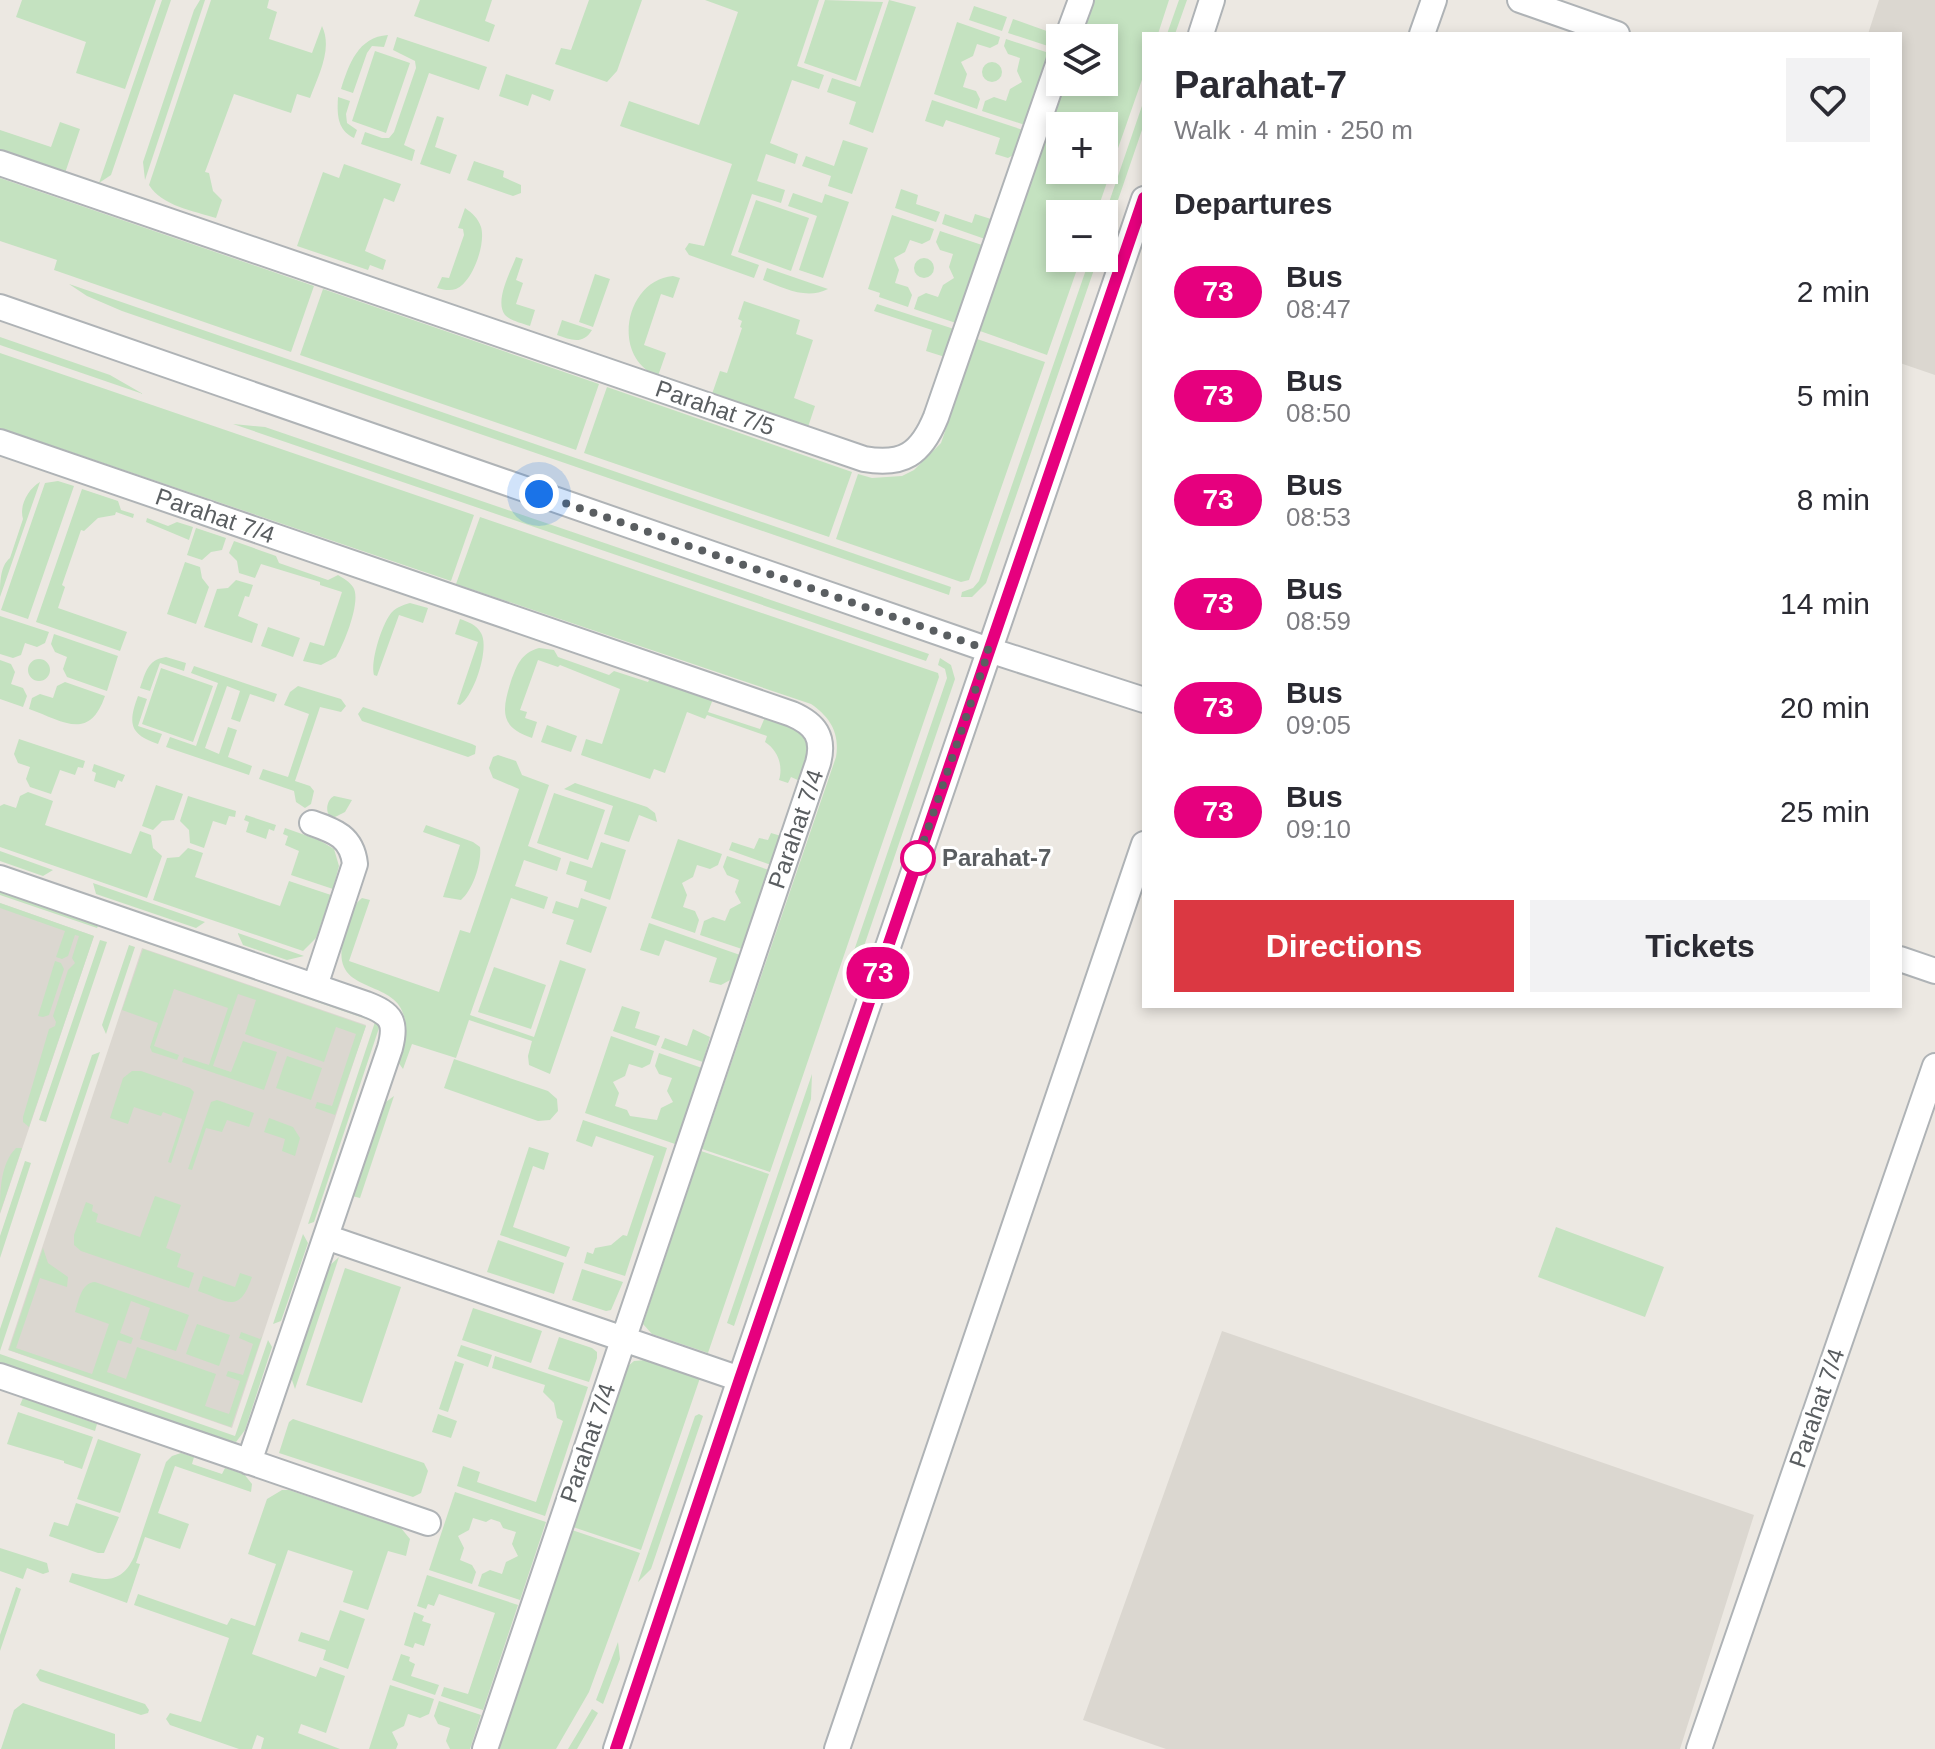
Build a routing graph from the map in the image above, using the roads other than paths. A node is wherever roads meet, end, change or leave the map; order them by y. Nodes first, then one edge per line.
1 (1081, 0) edge
2 (1212, 0) edge
3 (1434, 0) edge
4 (1520, 0) edge
5 (1072, 24) edge
6 (1202, 32) edge
7 (1423, 32) edge
8 (1611, 32) edge
9 (1047, 96) edge
10 (0, 163) edge
11 (1142, 205) edge
12 (0, 307) edge
13 (0, 442) edge
14 (989, 650) junction
15 (1142, 699) edge
16 (312, 823) dead end
17 (1142, 850) edge
18 (0, 878) edge
19 (1902, 960) edge
20 (1935, 971) edge
21 (315, 986) junction
22 (1935, 1066) edge
23 (326, 1237) junction
24 (623, 1339) junction
25 (0, 1376) edge
26 (740, 1379) junction
27 (249, 1462) junction
28 (428, 1523) dead end
29 (485, 1749) edge
30 (616, 1749) edge
31 (837, 1749) edge
32 (1699, 1749) edge

1 - 5 street
2 - 6 street
3 - 7 street
4 - 8 street
9 - 10 street, Parahat 7/5
11 - 14 street
12 - 14 street
13 - 24 street, Parahat 7/4
14 - 15 street
14 - 26 street
16 - 21 street
17 - 31 street
18 - 21 street
19 - 20 street
21 - 23 street
22 - 32 street, Parahat 7/4
23 - 24 street
23 - 27 street
24 - 26 street
24 - 29 street, Parahat 7/4
25 - 27 street
26 - 30 street
27 - 28 street

